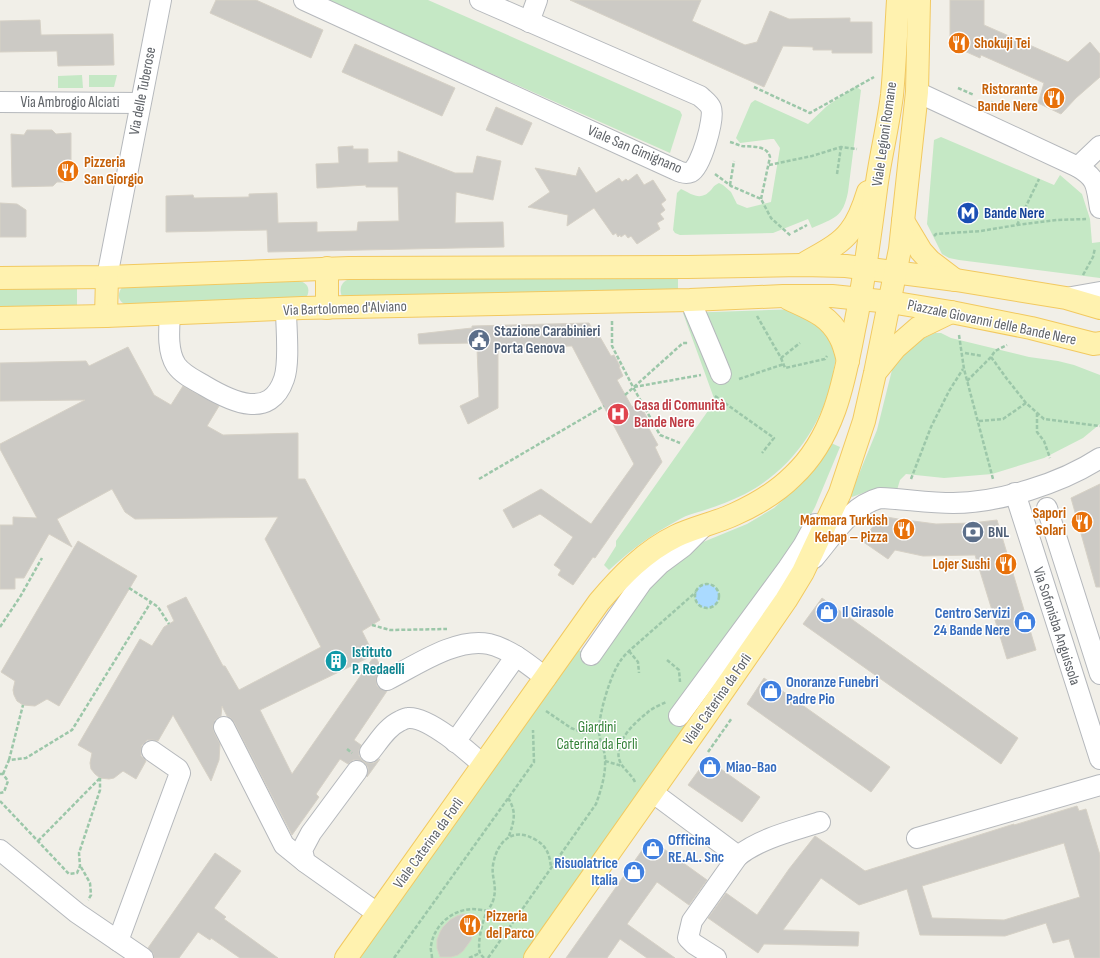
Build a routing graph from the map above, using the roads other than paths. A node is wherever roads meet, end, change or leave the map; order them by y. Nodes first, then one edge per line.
1 (160, 0) edge
2 (304, 0) edge
3 (480, 0) edge
4 (537, 0) edge
5 (898, 0) edge
6 (918, 0) edge
7 (529, 22) junction
8 (916, 92) junction
9 (0, 102) edge
10 (140, 103) junction
11 (1100, 146) edge
12 (880, 158) junction
13 (1078, 167) junction
14 (1095, 213) edge
15 (903, 221) junction
16 (724, 265) junction
17 (802, 265) junction
18 (688, 267) junction
19 (327, 268) junction
20 (866, 268) junction
21 (896, 272) junction
22 (107, 277) junction
23 (0, 278) edge
24 (956, 280) junction
25 (1100, 292) edge
26 (783, 296) junction
27 (725, 298) junction
28 (861, 298) junction
29 (1066, 298) junction
30 (690, 300) junction
31 (890, 302) junction
32 (327, 308) junction
33 (1100, 308) edge
34 (286, 309) junction
35 (951, 312) junction
36 (170, 314) junction
37 (106, 316) junction
38 (0, 318) edge
39 (1098, 345) edge
40 (839, 357) junction
41 (875, 373) junction
42 (719, 377) road end
43 (864, 422) junction
44 (1100, 458) edge
45 (1015, 493) junction
46 (1048, 508) dead end
47 (705, 525) junction
48 (802, 572) junction
49 (591, 654) dead end
50 (516, 656) junction
51 (1100, 674) edge
52 (546, 678) junction
53 (387, 680) dead end
54 (679, 716) dead end
55 (224, 727) dead end
56 (455, 742) junction
57 (152, 751) dead end
58 (370, 752) dead end
59 (1100, 759) edge
60 (483, 766) junction
61 (357, 770) dead end
62 (1100, 785) edge
63 (644, 788) junction
64 (820, 822) dead end
65 (917, 838) dead end
66 (0, 850) edge
67 (738, 856) junction
68 (305, 862) junction
69 (377, 913) junction
70 (118, 941) junction
71 (143, 958) edge
72 (346, 958) edge
73 (535, 958) edge
74 (716, 958) edge

1 - 10 street, Via delle Tuberose
2 - 7 street, Viale San Gimignano
3 - 7 street, Viale San Gimignano
4 - 7 street
5 - 12 main road, Viale Legioni Romane
6 - 8 main road, Viale Legioni Romane
8 - 13 street
8 - 15 main road, Piazzale Giovanni delle Bande Nere
9 - 10 street, Via Ambrogio Alciati
10 - 22 street, Via delle Tuberose
11 - 13 street
12 - 17 main road
12 - 20 main road, Viale Legioni Romane
13 - 14 street
15 - 21 main road, Piazzale Giovanni delle Bande Nere
15 - 24 main road
16 - 17 main road, Piazzale Giovanni delle Bande Nere
16 - 18 main road, Piazzale Giovanni delle Bande Nere
16 - 27 main road
17 - 20 main road, Piazzale Giovanni delle Bande Nere
18 - 19 main road
18 - 30 main road
19 - 22 main road
19 - 32 main road
20 - 21 main road, Piazzale Giovanni delle Bande Nere
20 - 28 main road
21 - 24 main road, Piazzale Giovanni delle Bande Nere
21 - 31 main road, Piazzale Giovanni delle Bande Nere
22 - 23 main road
22 - 37 main road
24 - 29 main road, Piazzale Giovanni delle Bande Nere
25 - 29 street, Piazzale Giovanni delle Bande Nere
26 - 27 main road, Piazzale Giovanni delle Bande Nere
26 - 28 main road, Piazzale Giovanni delle Bande Nere
26 - 40 main road
27 - 30 main road, Piazzale Giovanni delle Bande Nere
28 - 31 main road, Piazzale Giovanni delle Bande Nere
28 - 40 main road
29 - 33 main road, Piazzale Giovanni delle Bande Nere
30 - 32 main road, Via Bartolomeo d'Alviano
30 - 42 street
31 - 35 main road, Piazzale Giovanni delle Bande Nere
31 - 41 main road, Piazzale Giovanni delle Bande Nere
32 - 34 main road, Via Bartolomeo d'Alviano
34 - 36 main road, Via Bartolomeo d'Alviano
34 - 36 street
35 - 39 main road, Piazzale Giovanni delle Bande Nere
35 - 41 main road
36 - 37 main road, Via Bartolomeo d'Alviano
37 - 38 main road, Via Bartolomeo d'Alviano
40 - 47 main road, Viale Caterina da Forlì
41 - 43 main road, Viale Caterina da Forlì
43 - 48 main road, Viale Caterina da Forlì
43 - 54 street, Viale Caterina da Forlì
44 - 45 street
45 - 48 street
45 - 59 street, Via Sofonisba Anguissola
46 - 51 street, Via Sofonisba Anguissola
47 - 49 street, Viale Caterina da Forlì
47 - 52 main road, Viale Caterina da Forlì
48 - 63 main road, Viale Caterina da Forlì
50 - 52 street
50 - 53 street
50 - 56 street
52 - 60 main road, Viale Caterina da Forlì
55 - 68 street
56 - 58 street
56 - 60 street
57 - 70 street
60 - 69 main road, Viale Caterina da Forlì
61 - 68 street
62 - 65 street
63 - 67 street
63 - 73 main road, Viale Caterina da Forlì
64 - 67 street
66 - 70 street
67 - 74 street
68 - 69 street
69 - 72 main road, Viale Caterina da Forlì
70 - 71 street

